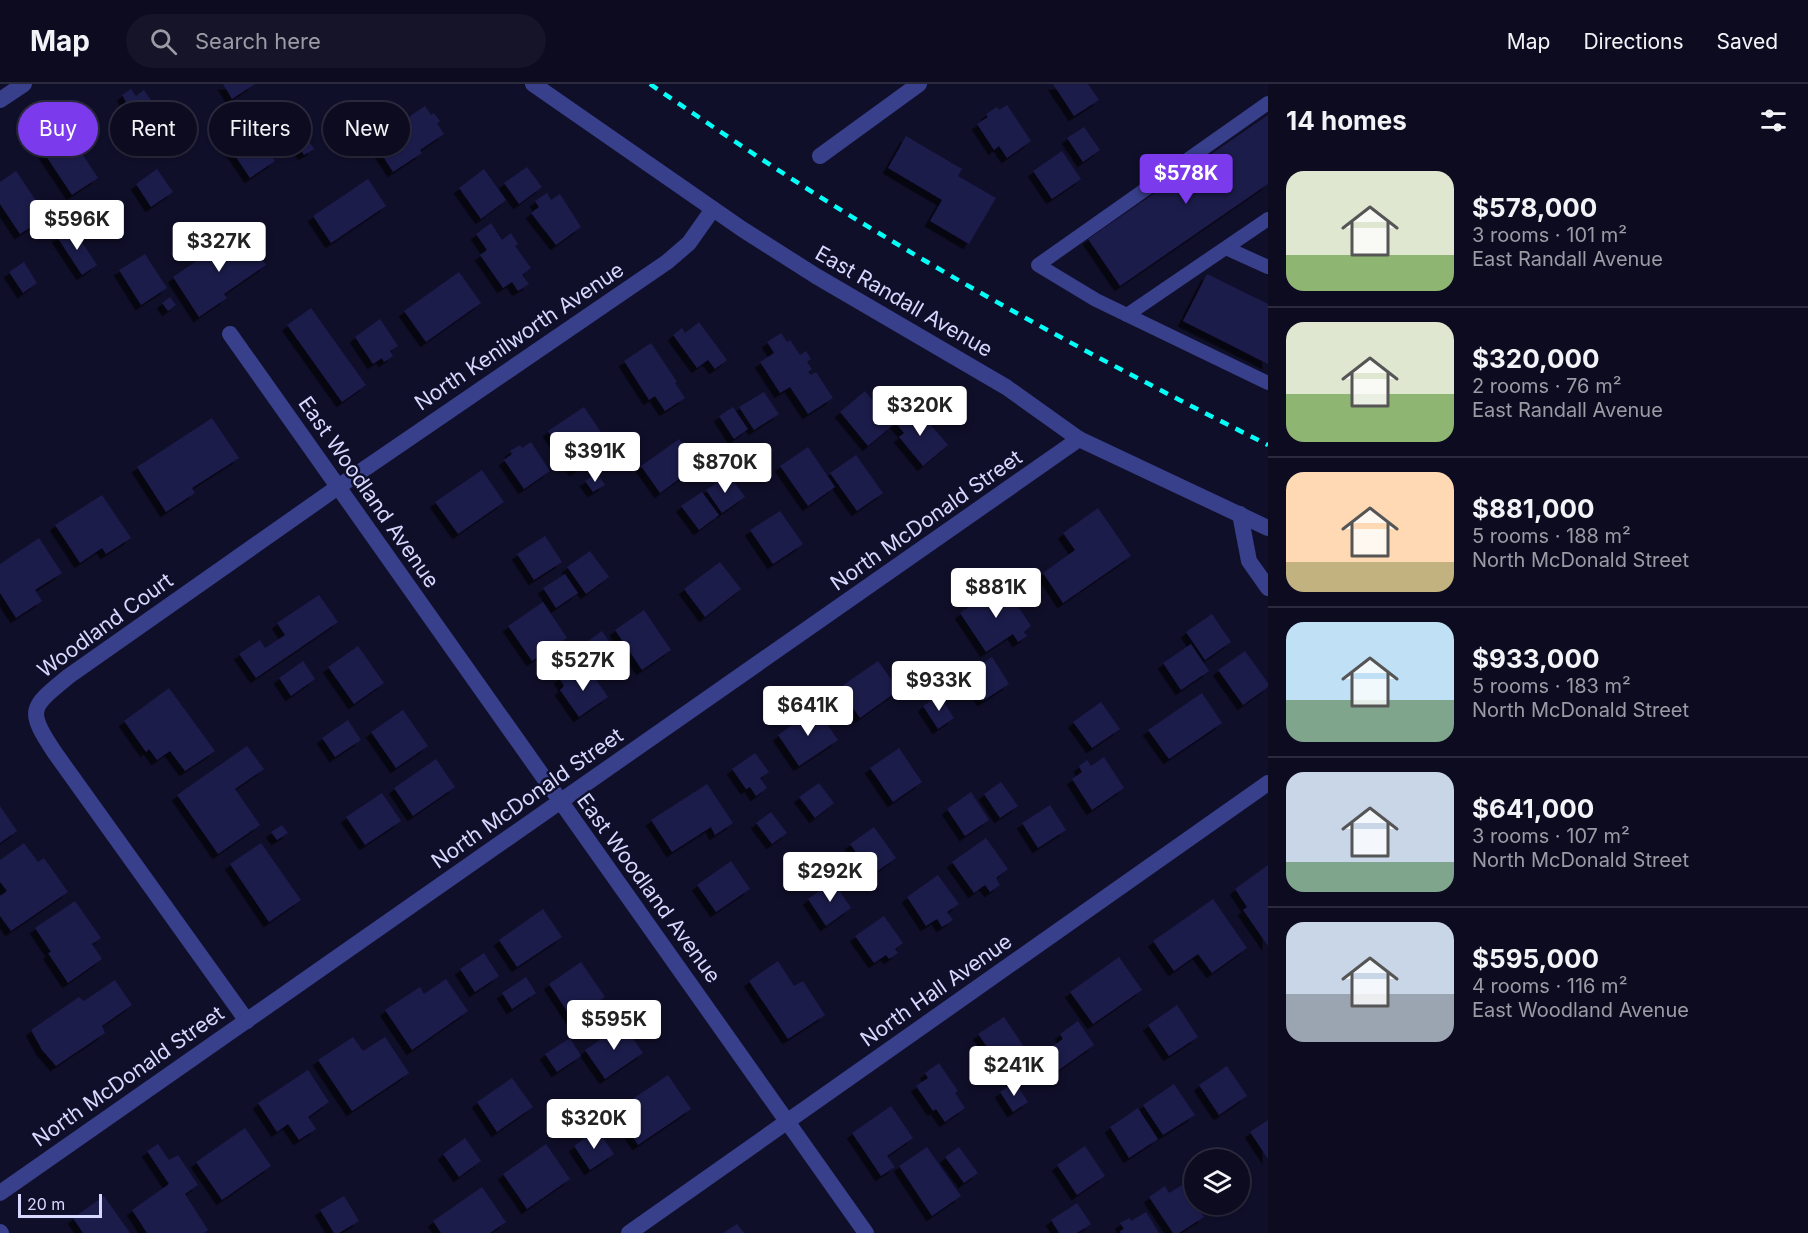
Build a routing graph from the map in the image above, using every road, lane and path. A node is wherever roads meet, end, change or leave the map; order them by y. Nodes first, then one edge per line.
1 (24, 84) edge
2 (533, 84) edge
3 (920, 84) edge
4 (0, 100) edge
5 (1268, 103) edge
6 (820, 156) dead end
7 (713, 209) junction
8 (1268, 219) edge
9 (1226, 248) junction
10 (1268, 267) edge
11 (1127, 315) junction
12 (230, 334) dead end
13 (1268, 383) edge
14 (1080, 440) junction
15 (338, 487) junction
16 (1240, 514) junction
17 (1268, 528) edge
18 (1268, 588) edge
19 (1268, 783) edge
20 (560, 802) junction
21 (247, 1021) junction
22 (788, 1122) junction
23 (0, 1193) edge
24 (629, 1233) edge
25 (866, 1233) edge

1 - 4 street
2 - 7 street, East Randall Avenue
3 - 6 street
5 - 11 lane
7 - 14 street, East Randall Avenue
7 - 15 street, North Kenilworth Avenue
8 - 9 lane
9 - 10 lane
9 - 11 lane
11 - 13 lane
12 - 15 street, East Woodland Avenue
14 - 16 street, East Randall Avenue
14 - 20 street, North McDonald Street
15 - 20 street, East Woodland Avenue
15 - 21 street, Woodland Court
16 - 17 street, East Randall Avenue
16 - 18 street
19 - 22 street, North Hall Avenue
20 - 21 street, North McDonald Street
20 - 22 street, East Woodland Avenue
21 - 23 street, North McDonald Street
22 - 24 street, North Hall Avenue
22 - 25 street, East Woodland Avenue

